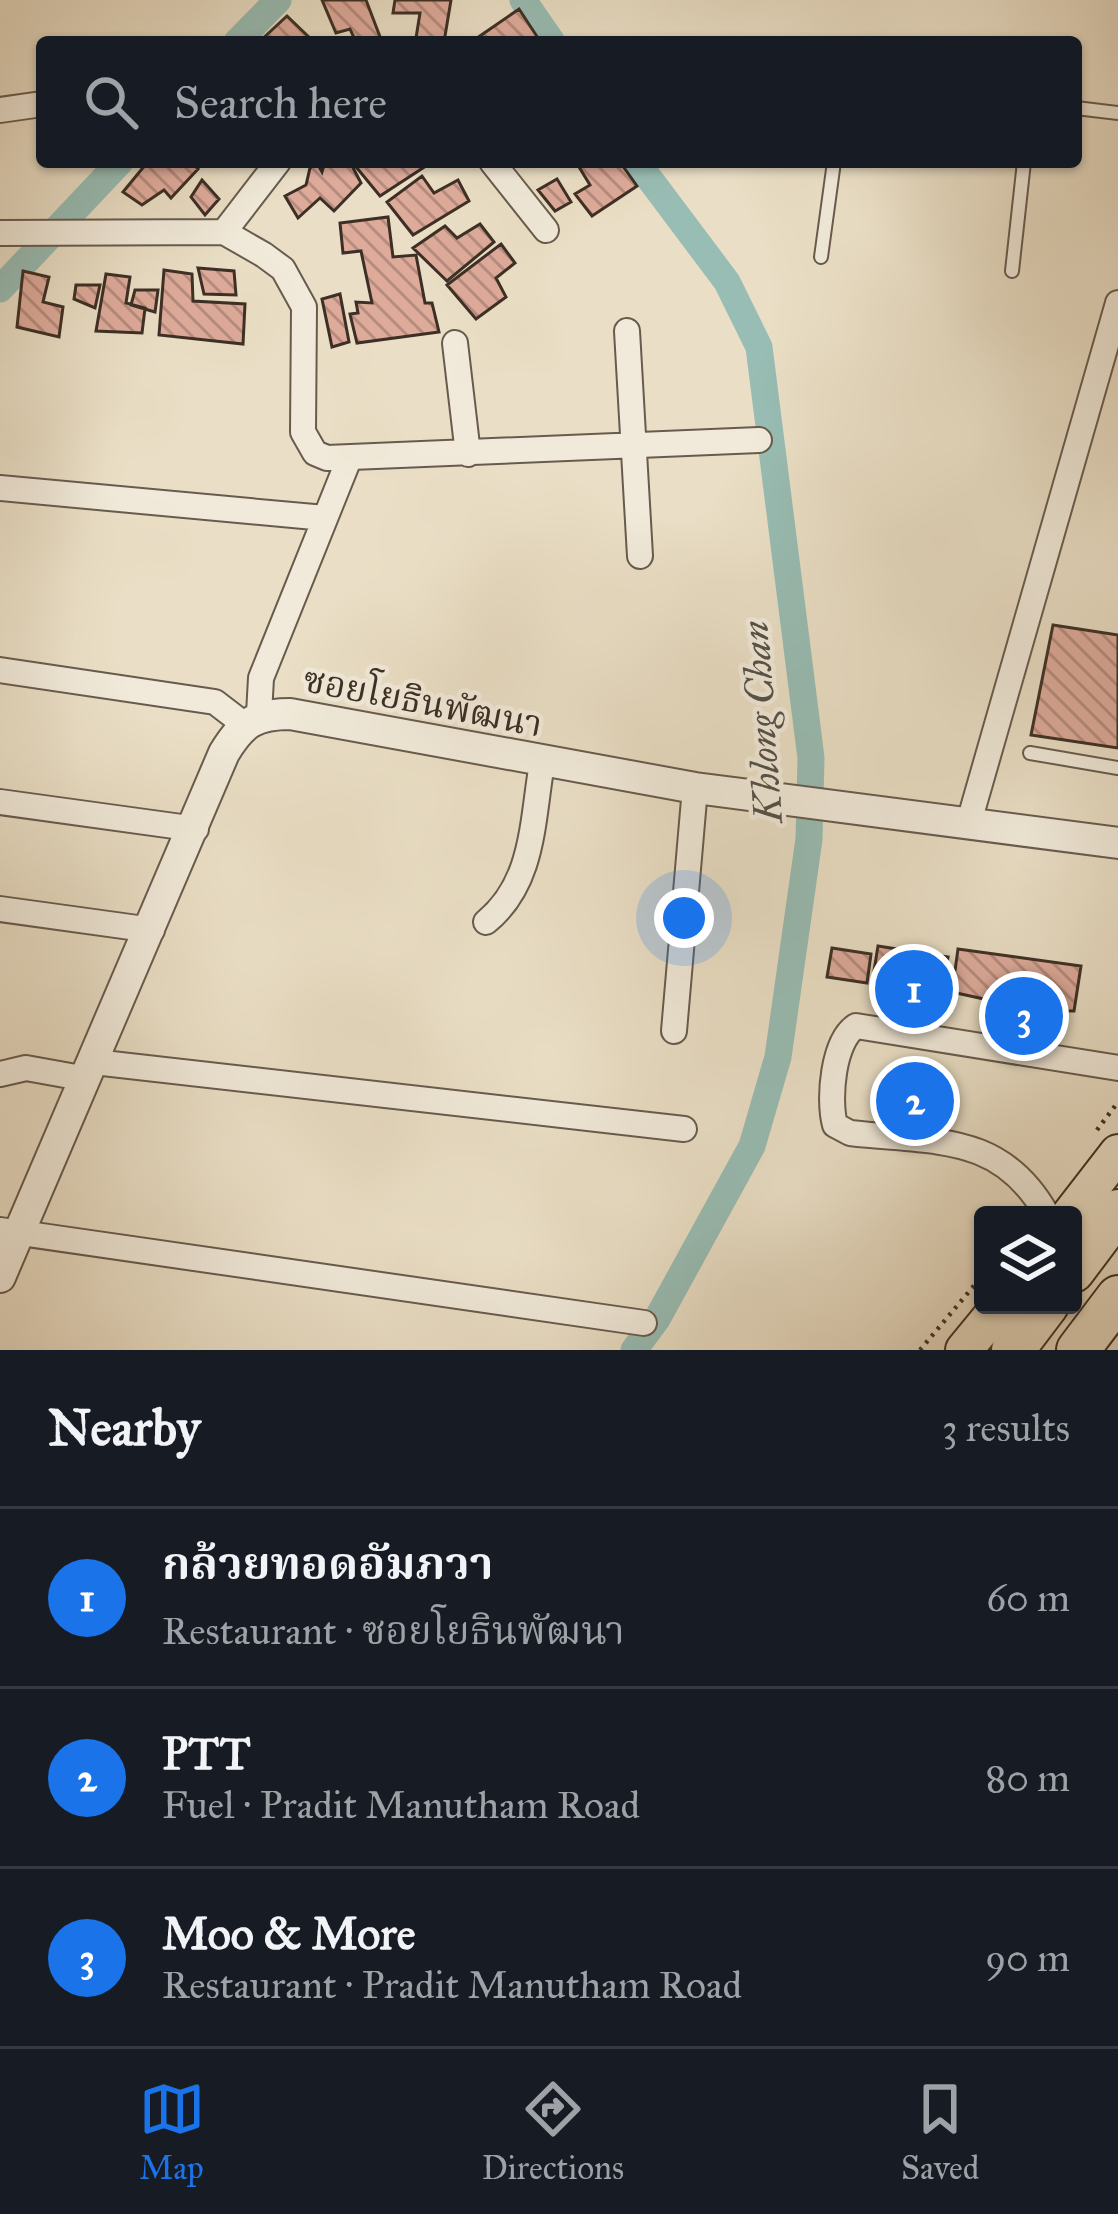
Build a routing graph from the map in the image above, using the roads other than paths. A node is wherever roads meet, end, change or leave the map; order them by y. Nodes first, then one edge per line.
1 (36, 105) edge
2 (1082, 109) edge
3 (0, 110) edge
4 (1118, 113) edge
5 (273, 168) edge
6 (497, 168) edge
7 (832, 168) edge
8 (1023, 168) edge
9 (546, 230) dead end
10 (3, 232) edge
11 (224, 232) junction
12 (821, 257) dead end
13 (1012, 271) dead end
14 (1118, 303) edge
15 (627, 332) dead end
16 (455, 343) dead end
17 (759, 440) dead end
18 (633, 446) junction
19 (468, 454) junction
20 (349, 459) junction
21 (0, 488) edge
22 (326, 518) junction
23 (640, 556) dead end
24 (0, 670) edge
25 (252, 719) junction
26 (1030, 753) dead end
27 (542, 764) junction
28 (1118, 768) edge
29 (695, 788) junction
30 (0, 802) edge
31 (969, 822) junction
32 (196, 829) junction
33 (1118, 843) edge
34 (0, 909) edge
35 (486, 922) dead end
36 (152, 930) junction
37 (674, 1031) dead end
38 (1118, 1067) edge
39 (90, 1070) junction
40 (0, 1074) edge
41 (684, 1129) dead end
42 (1118, 1154) edge
43 (1042, 1206) edge
44 (1077, 1206) edge
45 (1118, 1211) edge
46 (10, 1231) edge
47 (1082, 1259) edge
48 (0, 1277) edge
49 (1118, 1297) edge
50 (994, 1314) edge
51 (1040, 1314) edge
52 (644, 1323) dead end
53 (964, 1350) edge
54 (1013, 1350) edge
55 (1078, 1350) edge

1 - 3 street
2 - 4 lane
5 - 11 street
6 - 9 street
7 - 12 lane
8 - 13 lane
10 - 11 street
11 - 20 street
14 - 31 street
15 - 18 street
16 - 19 street
17 - 18 street
18 - 19 street
18 - 23 street
19 - 20 street
20 - 22 street
21 - 22 street
22 - 25 street
24 - 25 street
25 - 27 street, ซอยโยธินพัฒนา
25 - 32 street
26 - 28 lane
27 - 29 street, ซอยโยธินพัฒนา
27 - 35 street
29 - 31 street, ซอยโยธินพัฒนา
29 - 37 street
30 - 32 street
31 - 33 street, ซอยโยธินพัฒนา
32 - 36 street
34 - 36 street
36 - 39 street
38 - 43 street
39 - 40 street
39 - 41 street
39 - 46 street
42 - 44 main road
45 - 47 highway
46 - 48 street
46 - 52 street
49 - 55 highway
50 - 53 main road
51 - 54 highway

